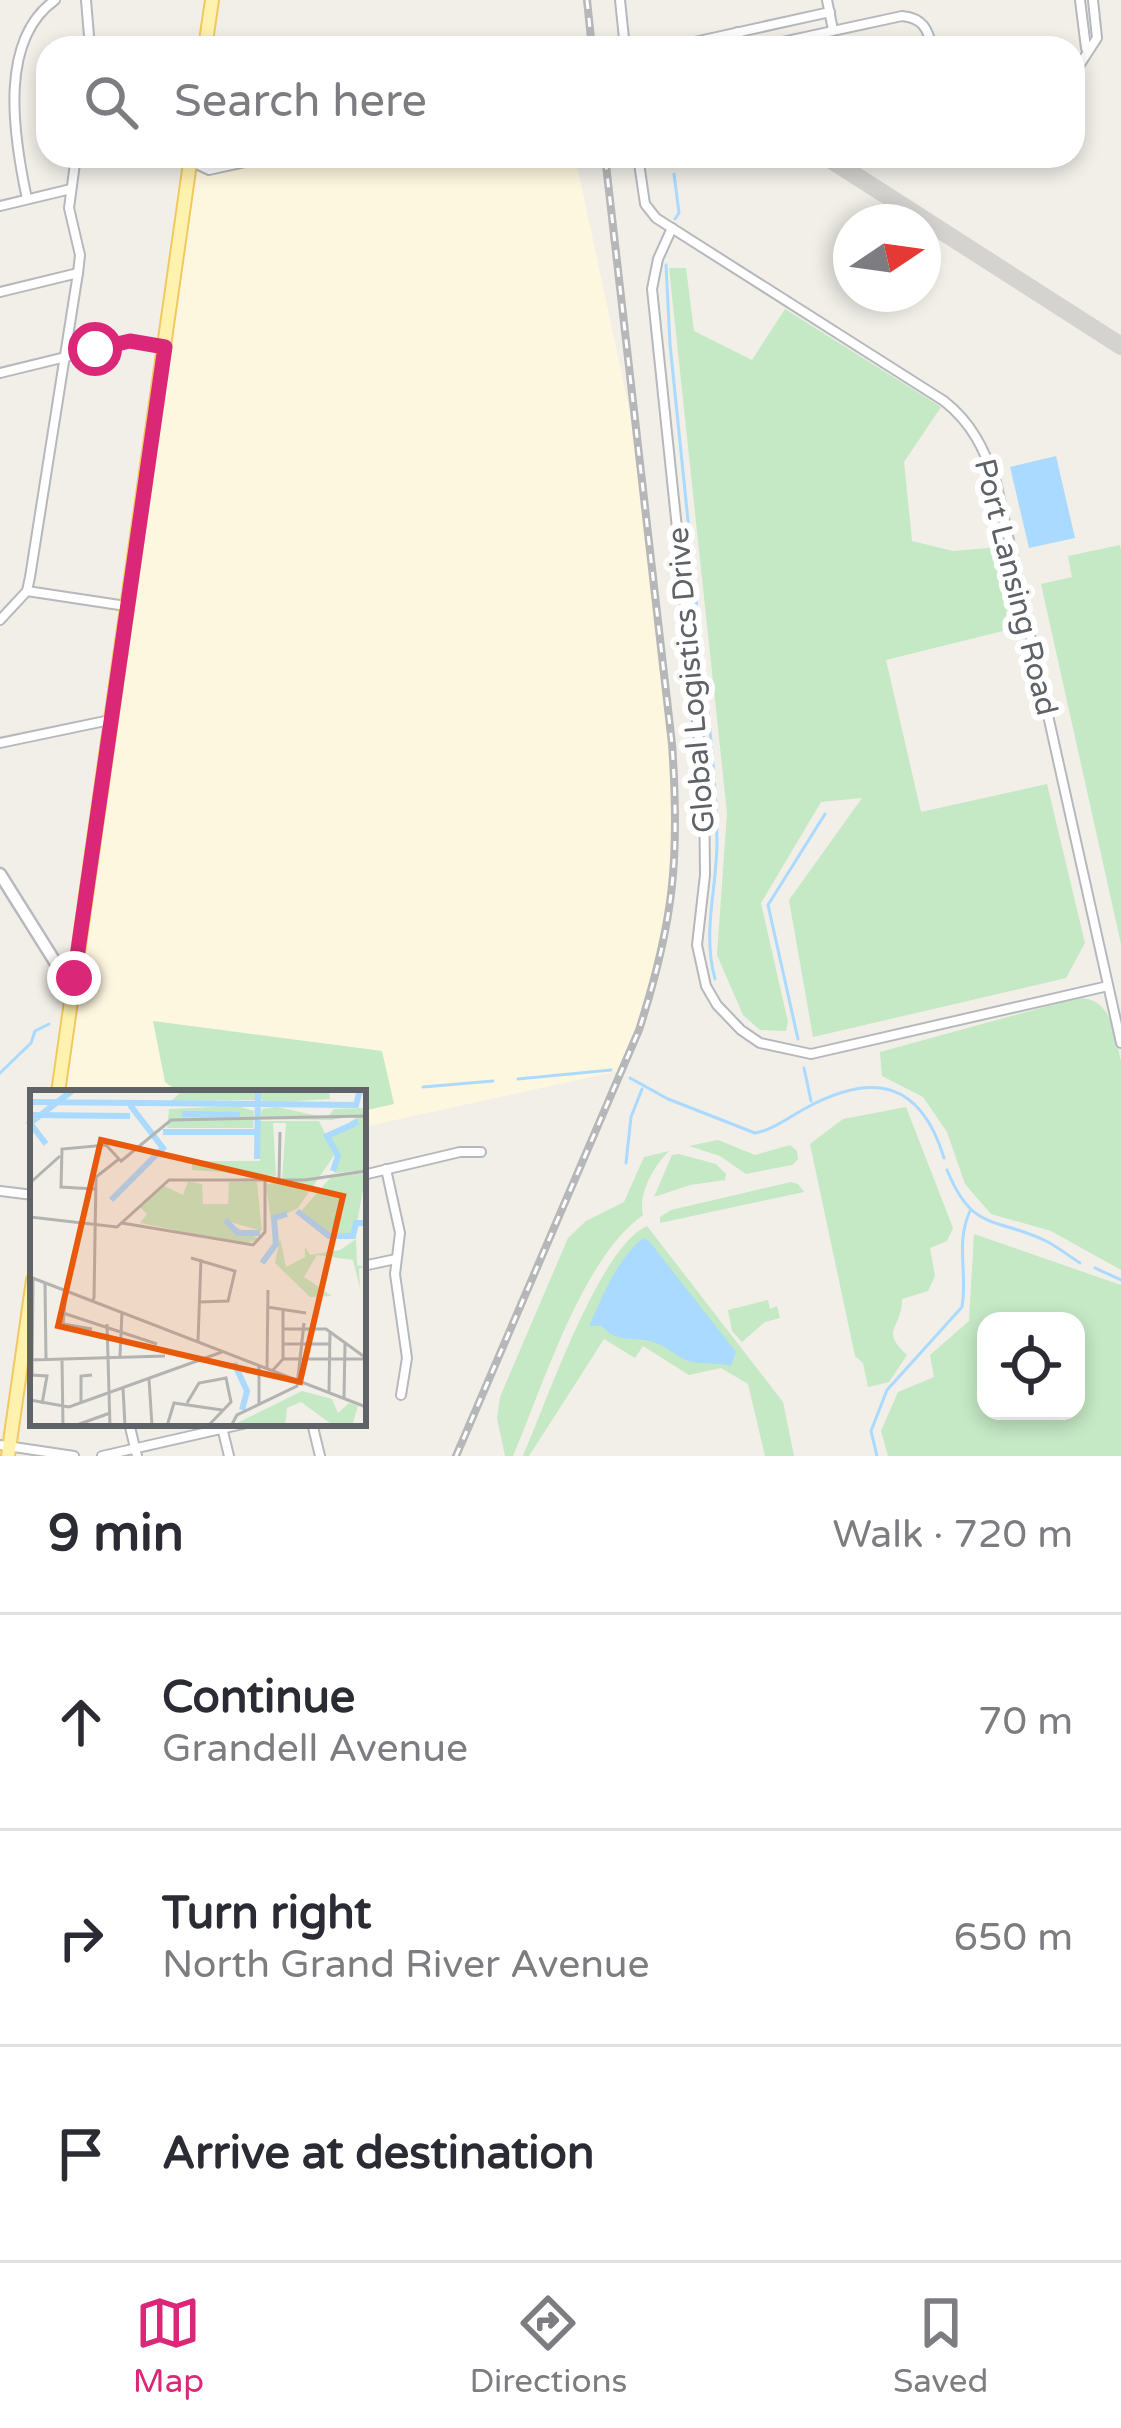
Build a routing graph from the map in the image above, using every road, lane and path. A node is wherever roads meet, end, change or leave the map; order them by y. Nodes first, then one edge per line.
1 (56, 0) edge
2 (86, 0) edge
3 (620, 0) edge
4 (827, 0) edge
5 (1080, 0) edge
6 (1093, 0) edge
7 (208, 1) edge
8 (830, 12) junction
9 (20, 24) dead end
10 (833, 30) junction
11 (738, 32) junction
12 (89, 36) edge
13 (207, 36) edge
14 (624, 36) edge
15 (720, 36) edge
16 (739, 36) edge
17 (807, 36) edge
18 (929, 36) edge
19 (1085, 56) joint
20 (4, 95) dead end
21 (74, 168) edge
22 (192, 168) edge
23 (640, 168) edge
24 (71, 189) junction
25 (27, 200) junction
26 (0, 206) edge
27 (672, 228) junction
28 (78, 273) junction
29 (0, 292) edge
30 (165, 347) junction
31 (63, 358) junction
32 (0, 373) edge
33 (27, 591) junction
34 (128, 606) junction
35 (0, 620) edge
36 (111, 720) junction
37 (0, 743) edge
38 (0, 874) edge
39 (74, 978) junction
40 (1108, 986) junction
41 (1121, 1043) edge
42 (58, 1090) edge
43 (481, 1151) dead end
44 (386, 1169) junction
45 (366, 1173) edge
46 (0, 1191) edge
47 (30, 1195) edge
48 (396, 1259) junction
49 (366, 1265) edge
50 (30, 1303) edge
51 (401, 1395) dead end
52 (222, 1426) edge
53 (313, 1426) edge
54 (6, 1449) edge
55 (136, 1452) edge
56 (74, 1456) edge
57 (102, 1456) edge
58 (229, 1456) edge
59 (320, 1456) edge

1 - 9 street
2 - 12 street
3 - 14 street
4 - 8 street
5 - 19 street
6 - 19 street
7 - 13 main road
8 - 10 street
8 - 11 street
10 - 17 street
10 - 18 street
11 - 15 street
11 - 16 street
20 - 25 street
21 - 24 street
22 - 30 main road
23 - 27 street, Port Lansing Road
24 - 25 street
24 - 28 street
25 - 26 street
27 - 40 street, Port Lansing Road
27 - 40 street, Global Logistics Drive
28 - 29 street
28 - 31 street
30 - 31 street
30 - 34 main road
31 - 32 street
31 - 33 street
33 - 34 street
33 - 35 street
34 - 36 main road
36 - 37 street
36 - 39 main road
38 - 39 street
39 - 42 main road
40 - 41 street, Port Lansing Road
43 - 44 street
44 - 45 street
44 - 48 street
46 - 47 street
48 - 49 street
48 - 51 street
50 - 54 main road
52 - 55 street
52 - 58 street
53 - 59 street
54 - 56 street
55 - 57 street

